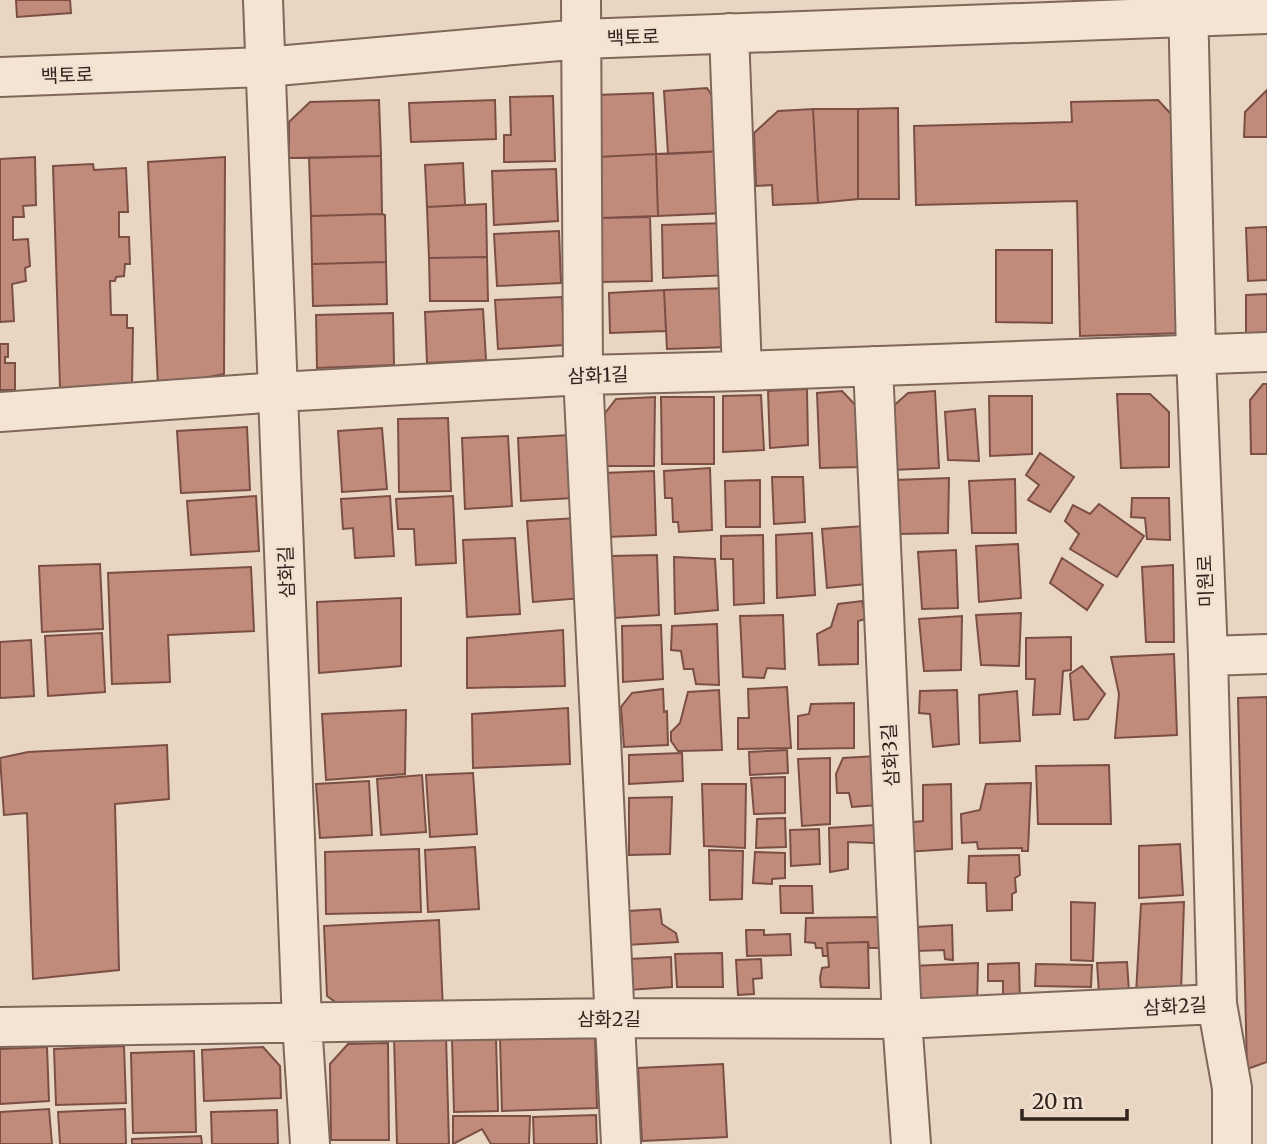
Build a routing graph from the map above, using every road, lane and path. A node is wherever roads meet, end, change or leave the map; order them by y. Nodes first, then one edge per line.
1 (263, 0) edge
2 (581, 0) edge
3 (1192, 5) edge
4 (909, 13) edge
5 (1267, 14) edge
6 (729, 33) junction
7 (582, 39) junction
8 (265, 67) junction
9 (0, 77) edge
10 (1267, 352) edge
11 (1196, 355) junction
12 (873, 366) junction
13 (742, 371) junction
14 (583, 374) junction
15 (279, 392) junction
16 (0, 412) edge
17 (1267, 654) edge
18 (1208, 656) junction
19 (1217, 1004) junction
20 (616, 1018) junction
21 (902, 1019) junction
22 (302, 1023) junction
23 (0, 1027) edge
24 (310, 1144) edge
25 (621, 1144) edge
26 (911, 1144) edge
27 (1232, 1144) edge

1 - 8 street, 삼화길
2 - 7 street
3 - 4 street, 백토로
3 - 5 street, 백토로
3 - 11 street, 미원로
4 - 6 street, 백토로
6 - 7 street, 백토로
6 - 13 street
7 - 8 street, 백토로
7 - 14 street
8 - 9 street, 백토로
8 - 15 street, 삼화길
10 - 11 street, 삼화1길
11 - 12 street, 삼화1길
11 - 18 street, 미원로
12 - 13 street, 삼화1길
12 - 21 street, 삼화3길
13 - 14 street, 삼화1길
14 - 15 street, 삼화1길
14 - 20 street
15 - 16 street, 삼화1길
15 - 22 street, 삼화길
17 - 18 street
18 - 19 street, 미원로
19 - 21 street, 삼화2길
19 - 27 street, 미원로
20 - 21 street, 삼화2길
20 - 22 street, 삼화2길
20 - 25 street
21 - 26 street, 삼화3길
22 - 23 street, 삼화2길
22 - 24 street, 삼화길

